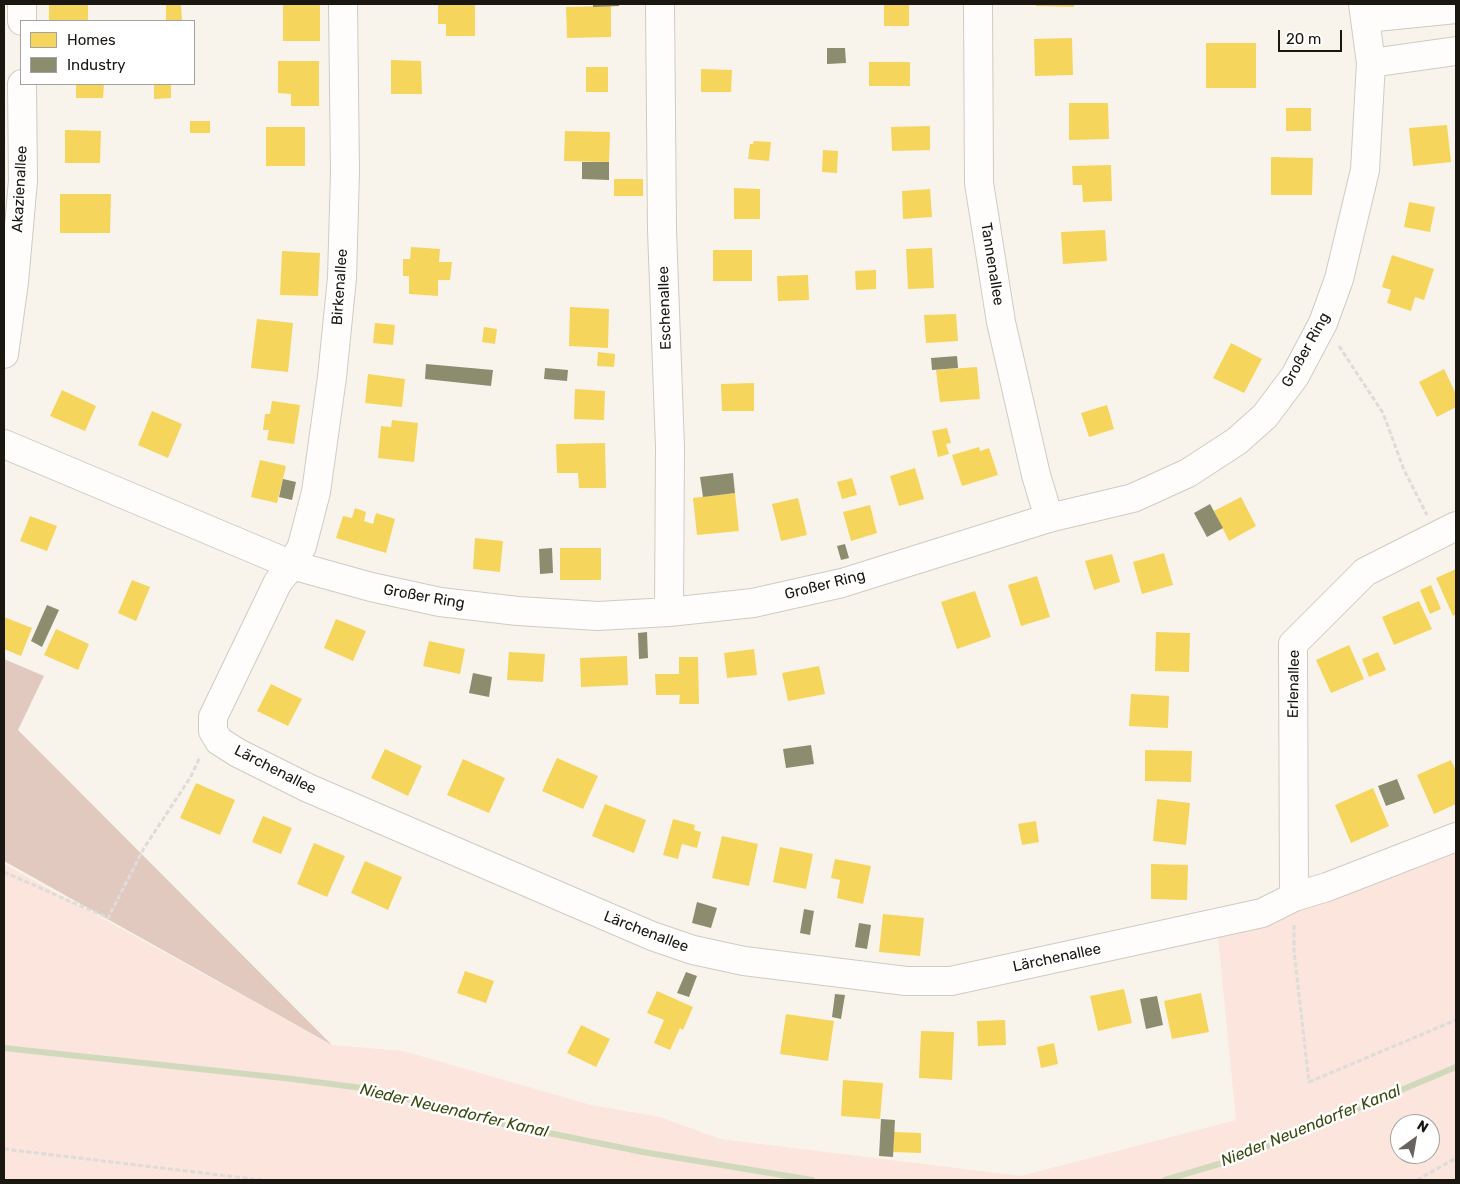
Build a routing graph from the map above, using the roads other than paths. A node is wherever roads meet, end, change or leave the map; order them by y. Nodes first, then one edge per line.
1 (22, 4) edge
2 (342, 4) edge
3 (660, 4) edge
4 (978, 4) edge
5 (1456, 9) edge
6 (1365, 11) edge
7 (22, 20) edge
8 (1456, 51) edge
9 (1371, 63) junction
10 (22, 85) edge
11 (4, 354) edge
12 (4, 444) edge
13 (1049, 518) junction
14 (1446, 530) edge
15 (292, 565) junction
16 (669, 612) junction
17 (1456, 837) edge
18 (1294, 897) junction

1 - 7 street
2 - 15 street, Birkenallee
3 - 16 street, Eschenallee
4 - 13 street, Tannenallee
5 - 6 street, Großer Ring
6 - 9 street, Großer Ring
8 - 9 street
9 - 13 street, Großer Ring
10 - 11 street, Akazienallee
12 - 15 street, Großer Ring
13 - 16 street, Großer Ring
14 - 18 street, Erlenallee
15 - 16 street, Großer Ring
15 - 18 street, Lärchenallee
17 - 18 street, Lärchenallee

